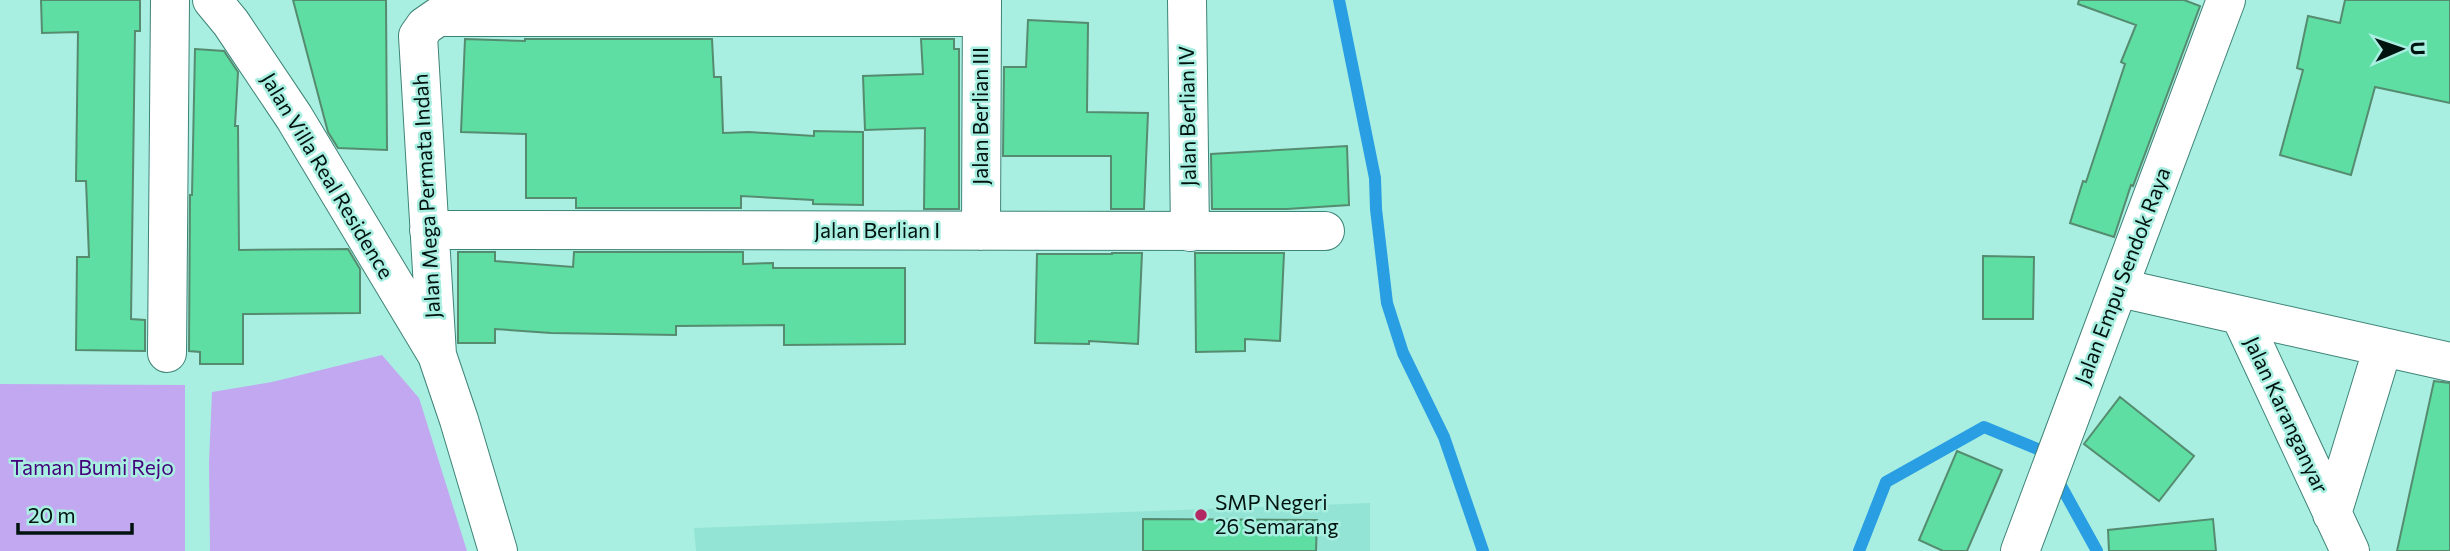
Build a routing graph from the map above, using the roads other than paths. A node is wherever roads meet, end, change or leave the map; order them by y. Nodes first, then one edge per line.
1 (170, 0) edge
2 (212, 0) edge
3 (1186, 0) edge
4 (2226, 0) edge
5 (981, 9) edge
6 (429, 230) junction
7 (981, 231) junction
8 (1325, 231) dead end
9 (1190, 232) junction
10 (2120, 288) junction
11 (2240, 315) junction
12 (2383, 347) junction
13 (167, 354) dead end
14 (437, 355) junction
15 (2450, 362) edge
16 (2332, 514) junction
17 (2025, 536) edge
18 (498, 551) edge
19 (2350, 551) edge

1 - 13 street
2 - 14 street, Jalan Villa Real Residence
3 - 9 street, Jalan Berlian IV
4 - 10 street, Jalan Empu Sendok Raya
5 - 6 street, Jalan Mega Permata Indah
5 - 7 street, Jalan Berlian III
6 - 7 street, Jalan Berlian I
6 - 14 street, Jalan Mega Permata Indah
7 - 9 street, Jalan Berlian I
8 - 9 street, Jalan Berlian I
10 - 11 street, Jalan Karanganyar
10 - 17 street, Jalan Empu Sendok Raya
11 - 12 street, Jalan Karanganyar
11 - 16 street, Jalan Karanganyar
12 - 15 street, Jalan Karanganyar
12 - 16 street, Jalan Karanganyar
14 - 18 street
16 - 19 street, Jalan Karanganyar

